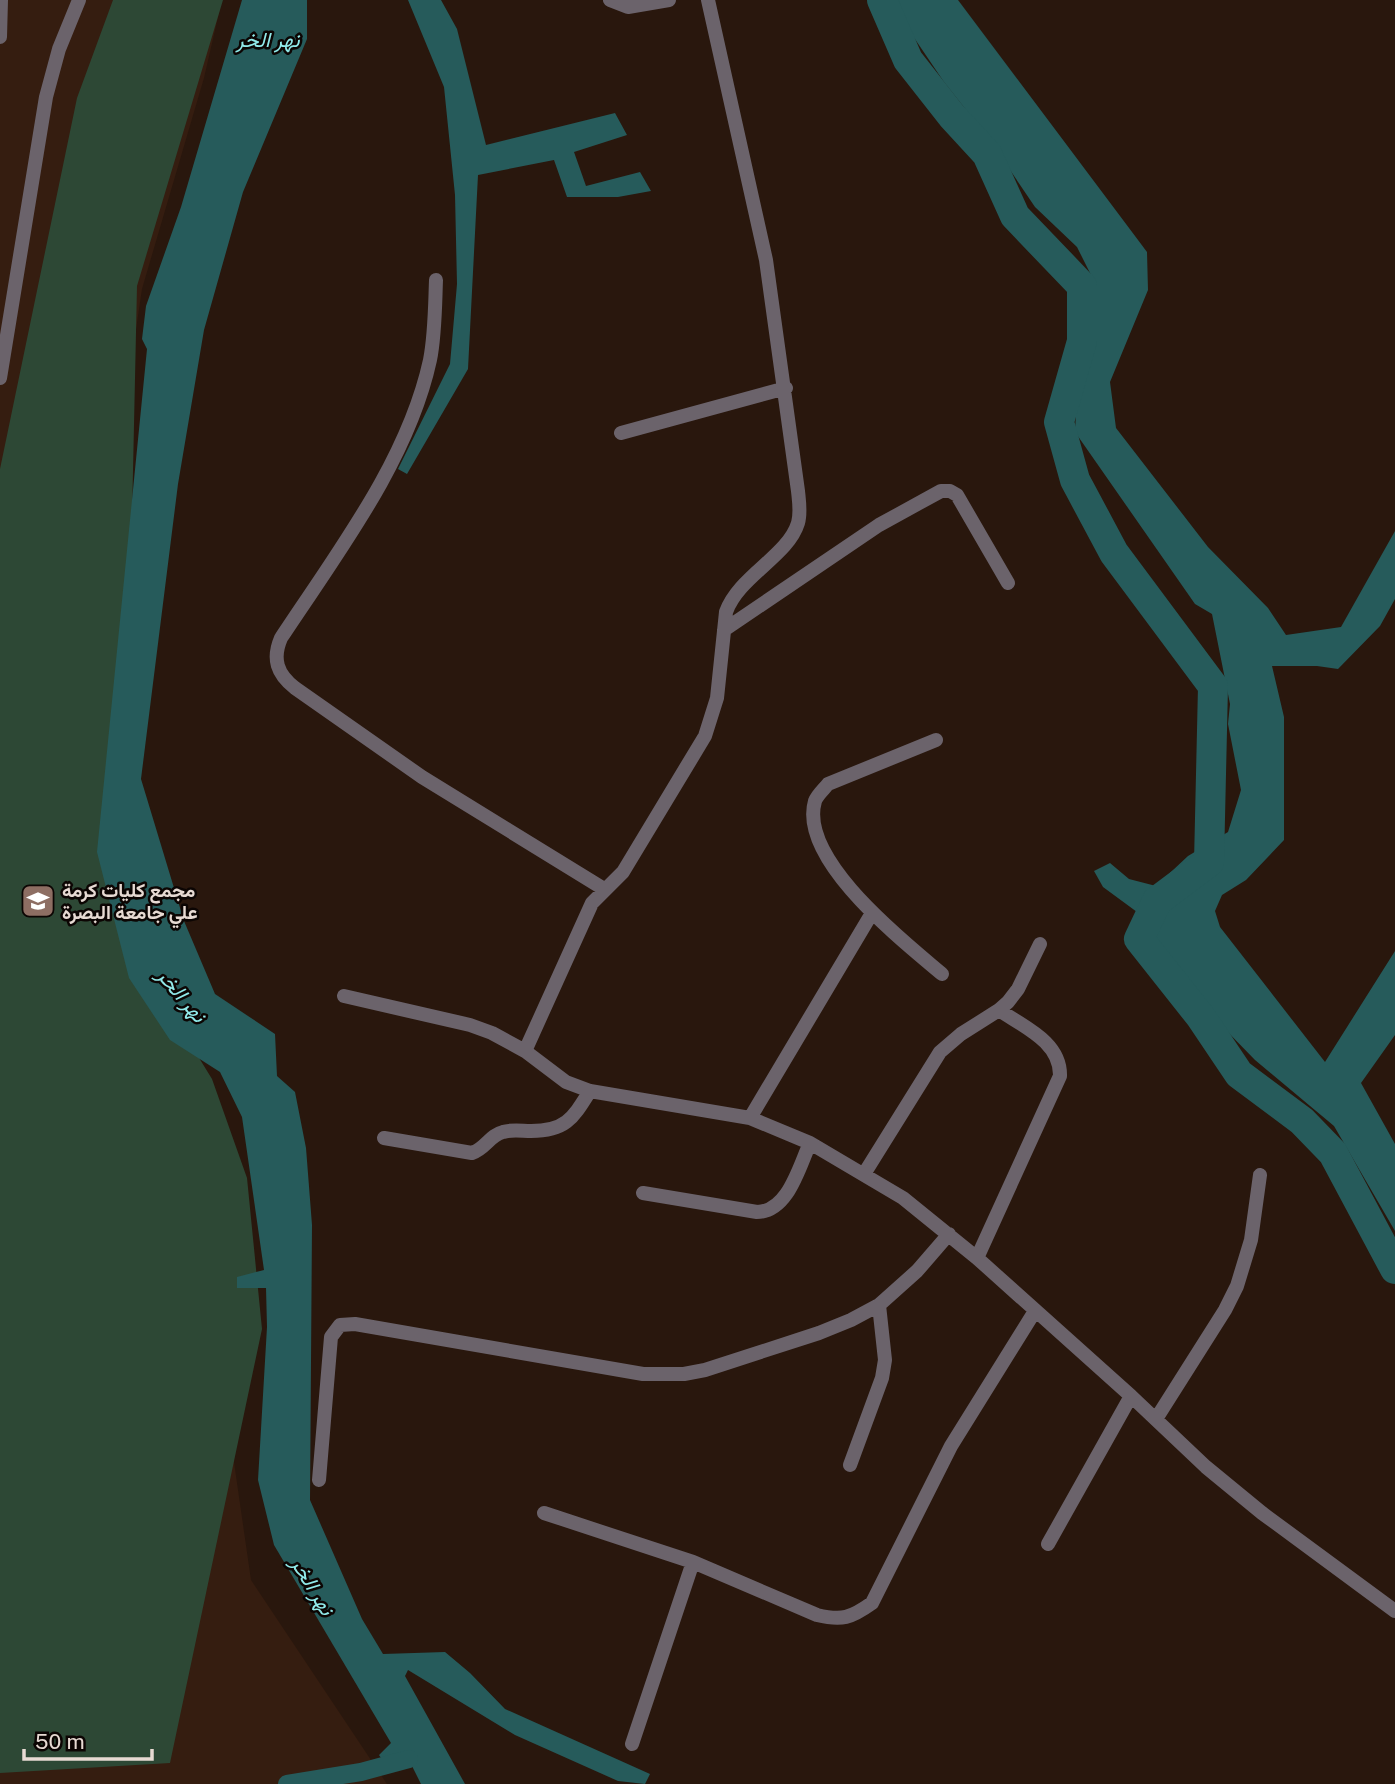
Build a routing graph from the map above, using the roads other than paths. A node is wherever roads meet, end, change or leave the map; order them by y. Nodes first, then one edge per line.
1 (1, 0) edge
2 (79, 0) edge
3 (610, 0) edge
4 (669, 0) edge
5 (708, 0) edge
6 (0, 37) edge
7 (436, 280) dead end
8 (0, 378) edge
9 (786, 388) junction
10 (621, 433) dead end
11 (1008, 583) dead end
12 (724, 630) junction
13 (936, 740) dead end
14 (604, 889) junction
15 (872, 913) junction
16 (1040, 944) dead end
17 (942, 974) dead end
18 (344, 996) dead end
19 (999, 1010) junction
20 (526, 1051) junction
21 (590, 1091) junction
22 (750, 1118) junction
23 (384, 1138) dead end
24 (810, 1143) junction
25 (864, 1174) junction
26 (1260, 1175) dead end
27 (643, 1193) dead end
28 (949, 1234) junction
29 (976, 1258) junction
30 (879, 1305) junction
31 (1035, 1311) junction
32 (1131, 1396) junction
33 (1156, 1419) junction
34 (850, 1465) dead end
35 (319, 1480) dead end
36 (544, 1513) dead end
37 (1048, 1544) dead end
38 (693, 1562) junction
39 (1395, 1611) edge
40 (632, 1744) dead end

1 - 6 street
2 - 8 street
3 - 4 street
5 - 9 street
7 - 14 street
9 - 10 street
9 - 12 street
11 - 12 street
12 - 14 street
13 - 15 street
14 - 20 street
15 - 17 street
15 - 22 street
16 - 19 street
18 - 20 street
19 - 25 street
19 - 29 street
20 - 21 street
21 - 22 street
21 - 23 street
22 - 24 street
24 - 25 street
24 - 27 street
25 - 28 street
26 - 33 street
28 - 29 street
28 - 30 street
29 - 31 street
30 - 34 street
30 - 35 street
31 - 32 street
31 - 38 street
32 - 33 street
32 - 37 street
33 - 39 street
36 - 38 street
38 - 40 street

